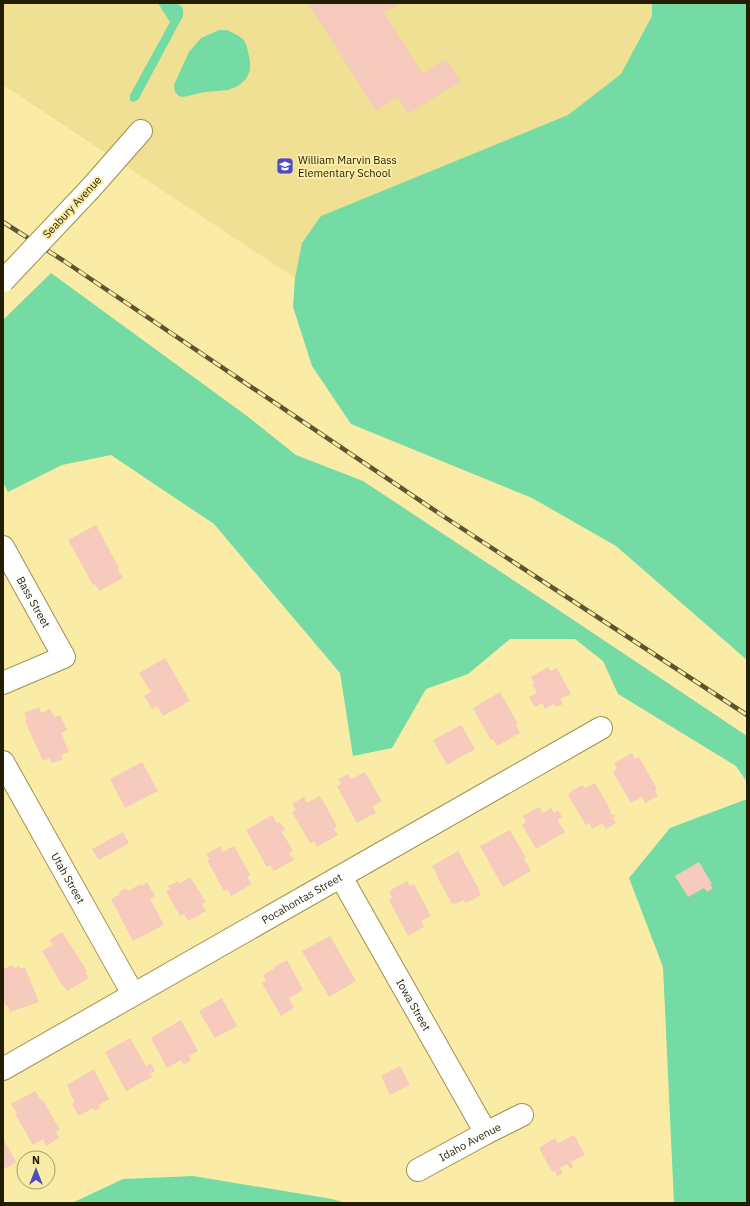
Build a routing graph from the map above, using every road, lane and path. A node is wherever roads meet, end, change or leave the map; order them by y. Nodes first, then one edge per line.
1 (141, 132) dead end
2 (3, 281) edge
3 (3, 547) edge
4 (3, 683) edge
5 (601, 728) dead end
6 (3, 762) edge
7 (341, 877) junction
8 (133, 994) junction
9 (3, 1069) edge
10 (522, 1115) dead end
11 (486, 1133) junction
12 (418, 1170) dead end

1 - 2 street, Seabury Avenue, bridge
3 - 4 street, Bass Street
5 - 7 street, Pocahontas Street
6 - 8 street, Utah Street
7 - 8 street, Pocahontas Street
7 - 11 street, Iowa Street
8 - 9 street, Pocahontas Street
10 - 11 street, Idaho Avenue
11 - 12 street, Idaho Avenue

